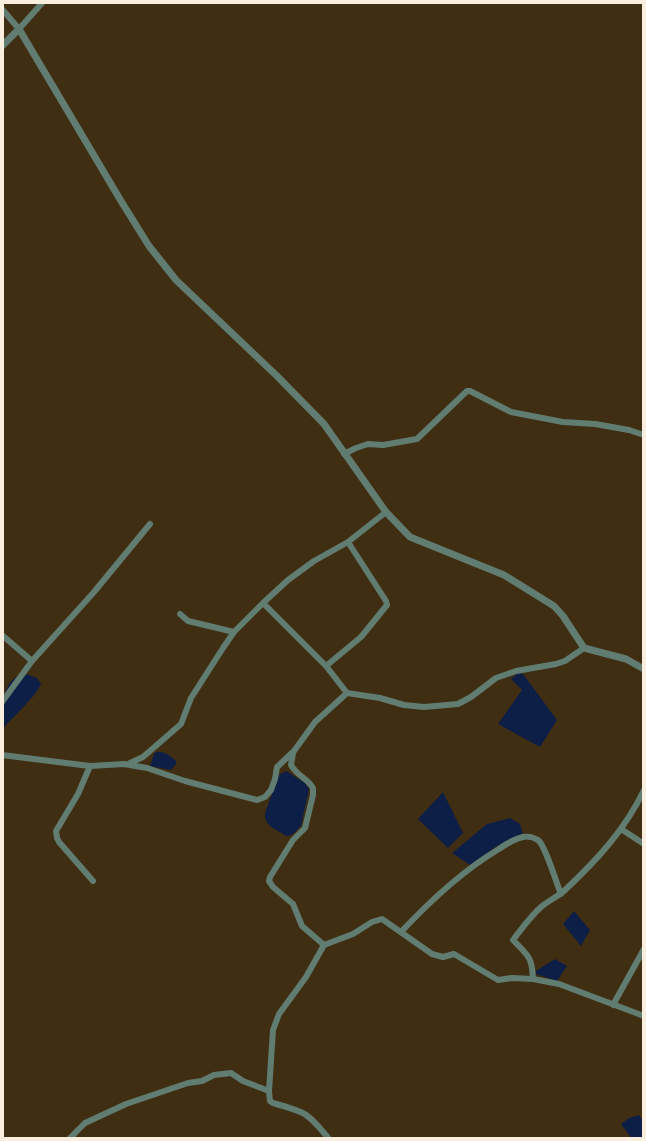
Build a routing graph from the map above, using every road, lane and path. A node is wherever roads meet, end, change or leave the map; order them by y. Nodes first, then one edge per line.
1 (43, 2) edge
2 (2, 9) edge
3 (19, 29) junction
4 (2, 46) edge
5 (644, 435) edge
6 (344, 454) junction
7 (386, 512) junction
8 (150, 524) dead end
9 (348, 542) junction
10 (263, 603) junction
11 (180, 614) dead end
12 (234, 632) junction
13 (2, 635) edge
14 (584, 648) junction
15 (32, 661) junction
16 (326, 666) junction
17 (644, 670) edge
18 (347, 693) junction
19 (2, 702) edge
20 (294, 751) junction
21 (2, 755) edge
22 (124, 764) junction
23 (90, 766) junction
24 (644, 790) edge
25 (621, 829) junction
26 (644, 844) edge
27 (93, 881) dead end
28 (561, 894) junction
29 (401, 932) junction
30 (324, 945) junction
31 (644, 948) edge
32 (533, 979) junction
33 (613, 1005) junction
34 (644, 1016) edge
35 (268, 1090) junction
36 (69, 1139) edge
37 (329, 1139) edge

1 - 3 street
2 - 3 street
3 - 4 street
3 - 6 street
5 - 6 street
6 - 7 street
7 - 9 street
7 - 14 street
8 - 15 street
9 - 10 street
9 - 16 street
10 - 12 street
10 - 16 street
11 - 12 street
12 - 22 street
13 - 15 street
14 - 17 street
14 - 18 street
15 - 19 street
16 - 18 street
18 - 20 street
20 - 22 street
20 - 30 street
21 - 23 street
22 - 23 street
23 - 27 street
24 - 25 street
25 - 26 street
25 - 28 street
28 - 29 street
28 - 32 street
29 - 30 street
29 - 32 street
30 - 35 street
31 - 33 street
32 - 33 street
33 - 34 street
35 - 36 street
35 - 37 street

